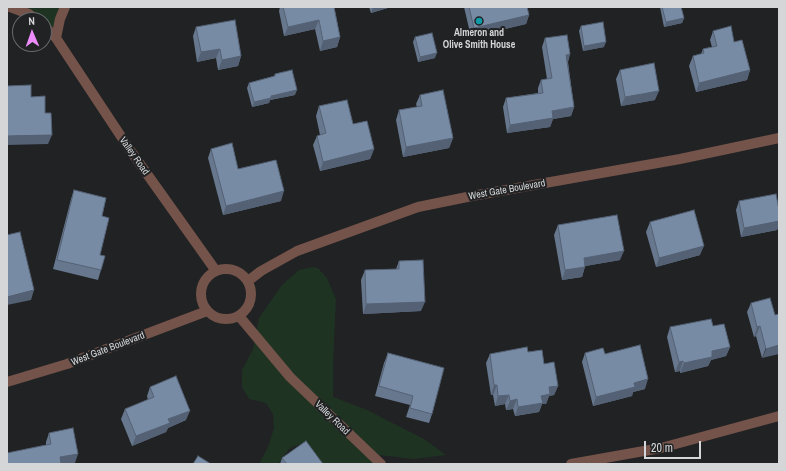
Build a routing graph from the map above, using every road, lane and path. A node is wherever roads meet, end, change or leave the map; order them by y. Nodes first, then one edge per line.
1 (10, 7) edge
2 (65, 7) edge
3 (24, 12) edge
4 (52, 34) edge
5 (56, 38) junction
6 (779, 138) edge
7 (216, 271) junction
8 (248, 281) junction
9 (207, 311) junction
10 (239, 316) junction
11 (7, 382) edge
12 (779, 416) edge
13 (381, 464) edge
14 (571, 464) edge

1 - 3 street
2 - 5 street
4 - 5 street, Valley Road
5 - 7 street, Valley Road
6 - 8 street, West Gate Boulevard
7 - 8 street
7 - 9 street
8 - 10 street
9 - 10 street
9 - 11 street, West Gate Boulevard
10 - 13 street, Valley Road
12 - 14 street

